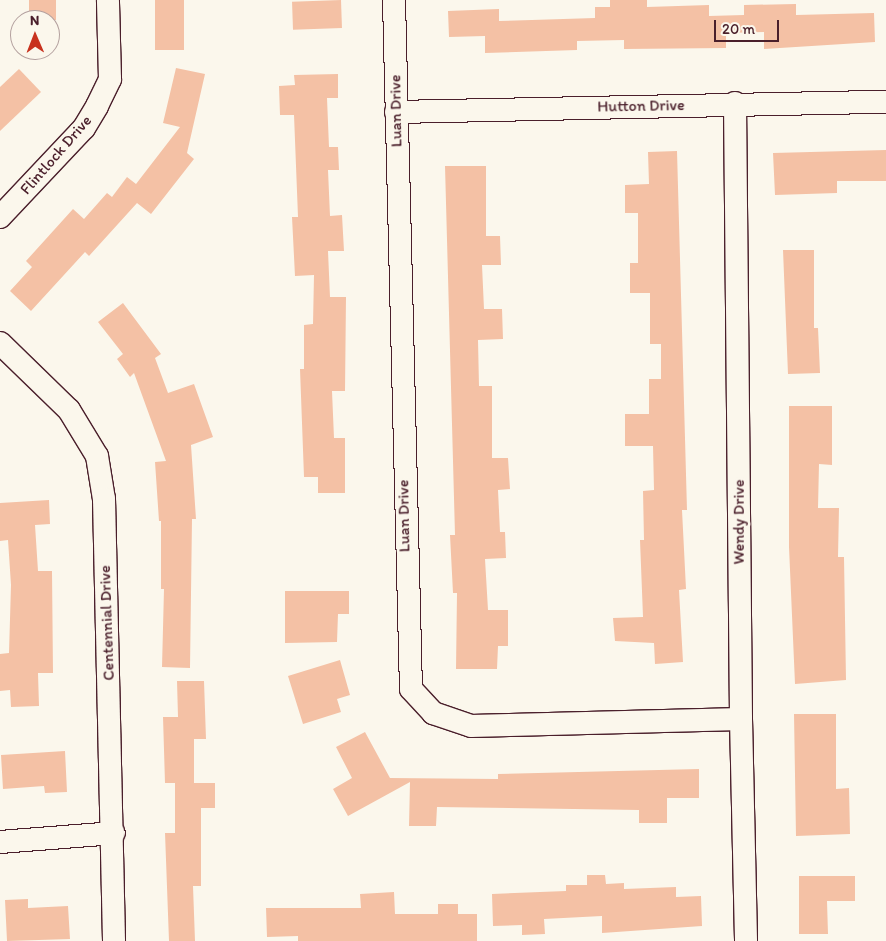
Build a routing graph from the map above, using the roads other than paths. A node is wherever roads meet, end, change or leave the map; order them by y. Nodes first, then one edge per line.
1 (108, 0) edge
2 (394, 0) edge
3 (886, 102) edge
4 (736, 104) junction
5 (396, 112) junction
6 (0, 217) edge
7 (0, 343) edge
8 (741, 719) junction
9 (114, 833) junction
10 (0, 842) edge
11 (114, 941) edge
12 (746, 941) edge

1 - 6 street, Flintlock Drive
2 - 5 street, Luan Drive
3 - 4 street, Hutton Drive
4 - 5 street, Hutton Drive
4 - 8 street, Wendy Drive
5 - 8 street, Luan Drive
7 - 9 street, Centennial Drive
8 - 12 street, Wendy Drive
9 - 10 street
9 - 11 street, Centennial Drive

